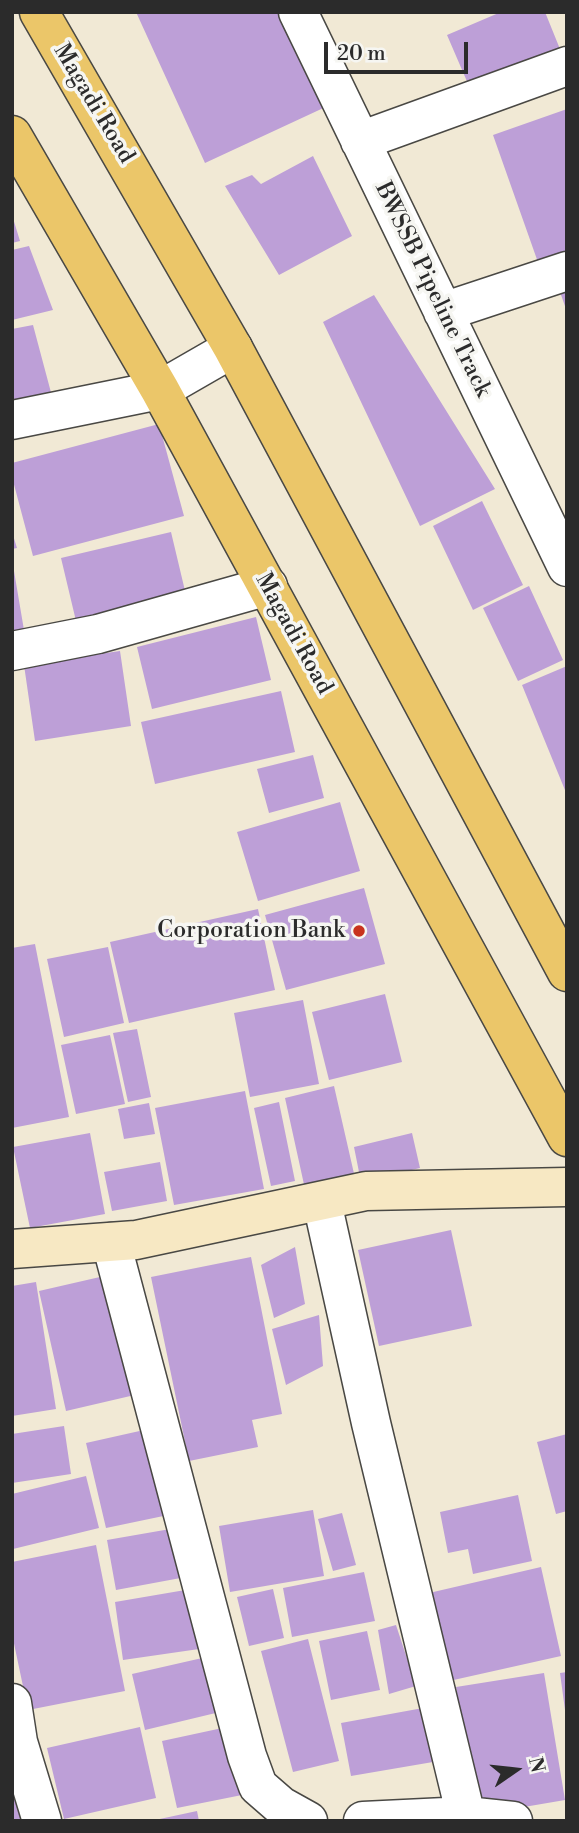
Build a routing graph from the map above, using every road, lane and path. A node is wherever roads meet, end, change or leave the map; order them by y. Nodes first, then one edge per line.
1 (38, 12) edge
2 (298, 12) edge
3 (567, 66) edge
4 (12, 135) edge
5 (360, 141) junction
6 (567, 271) edge
7 (443, 312) junction
8 (233, 348) junction
9 (160, 390) junction
10 (12, 420) edge
11 (562, 546) edge
12 (268, 586) junction
13 (12, 651) edge
14 (567, 972) edge
15 (567, 1137) edge
16 (567, 1187) edge
17 (322, 1202) junction
18 (111, 1242) junction
19 (12, 1249) edge
20 (12, 1703) edge
21 (466, 1816) junction
22 (42, 1821) edge
23 (308, 1821) edge
24 (363, 1821) edge
25 (513, 1821) edge

1 - 8 main road, Magadi Road
2 - 5 street, BWSSB Pipeline Track
3 - 5 street
4 - 9 main road, Magadi Road
5 - 7 street, BWSSB Pipeline Track
6 - 7 street
7 - 11 street, BWSSB Pipeline Track
8 - 9 street
8 - 14 main road, Magadi Road
9 - 10 street
9 - 12 main road, Magadi Road
12 - 13 street
12 - 15 main road, Magadi Road
16 - 17 street
17 - 18 street
17 - 21 street
18 - 19 street
18 - 23 street
20 - 22 street
21 - 24 street
21 - 25 street

